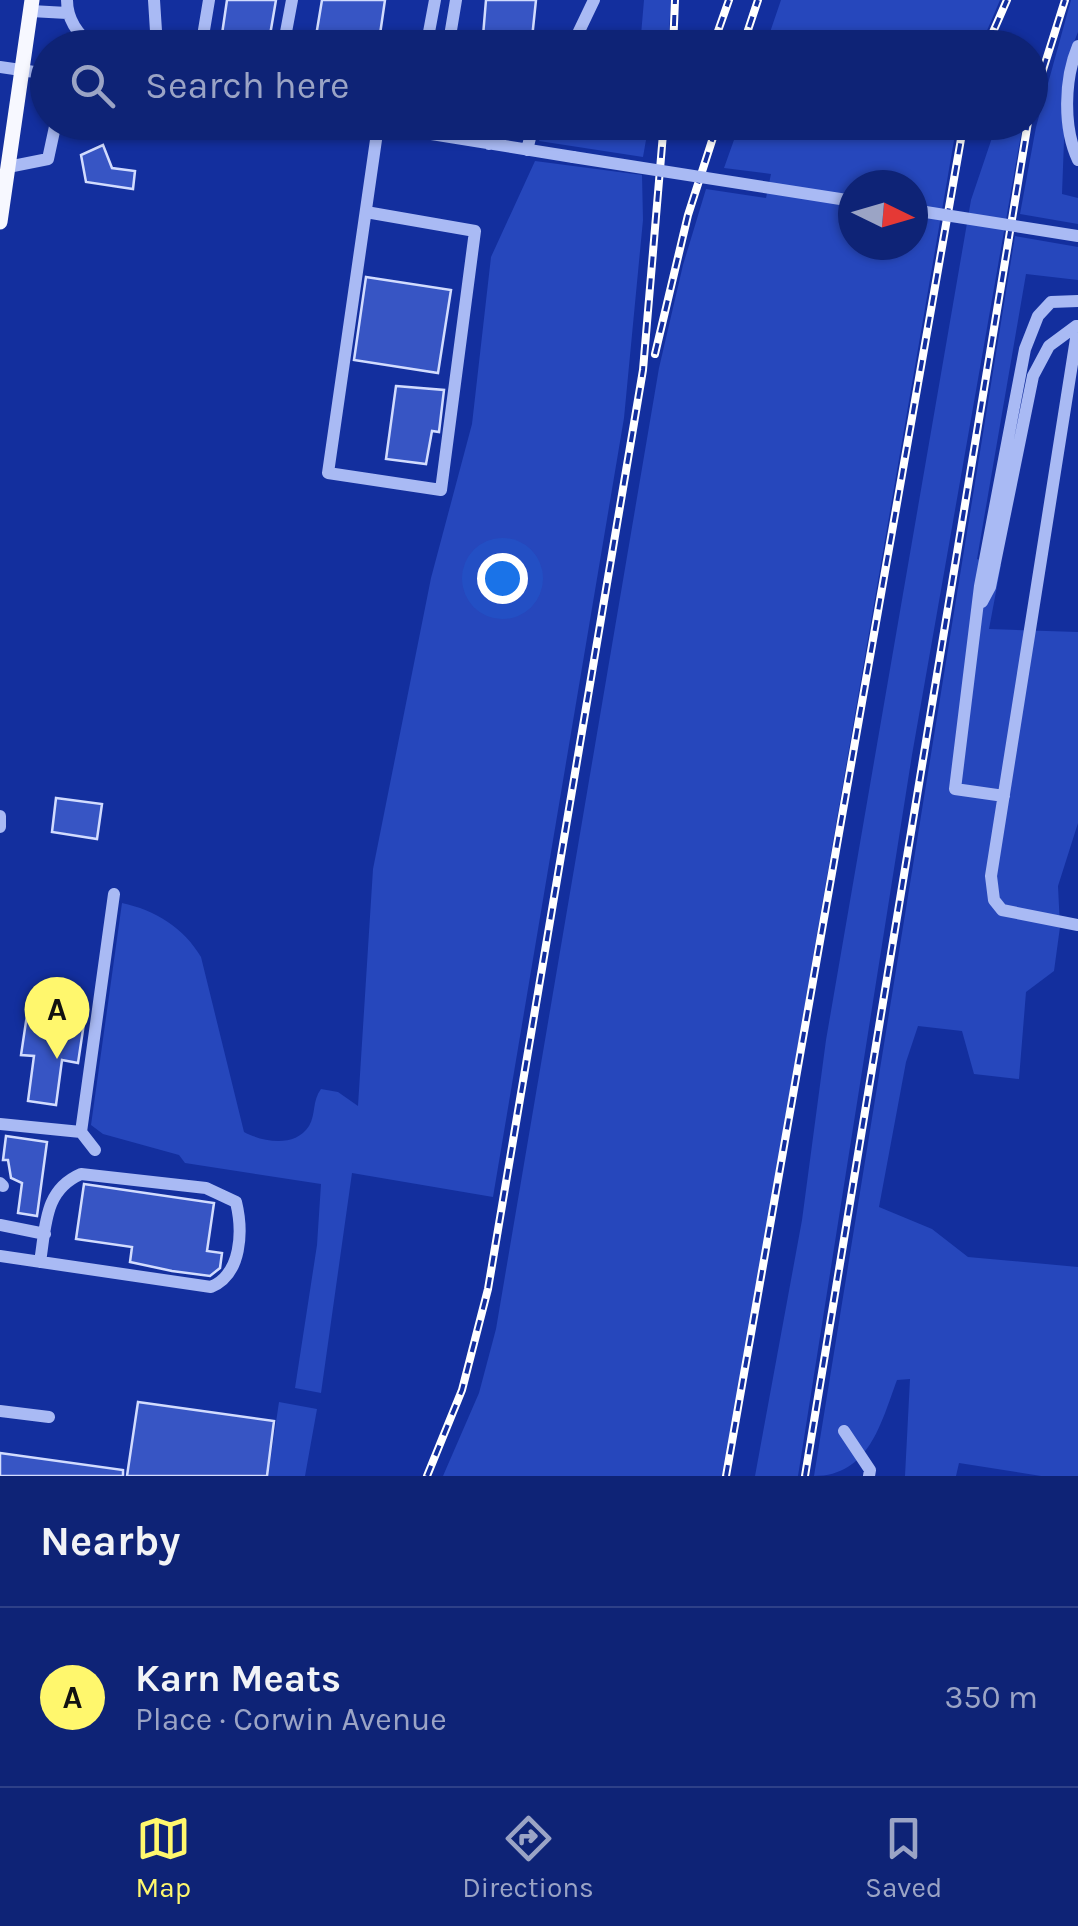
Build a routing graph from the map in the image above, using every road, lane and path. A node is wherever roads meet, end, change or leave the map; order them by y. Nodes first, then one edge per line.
1 (154, 0) edge
2 (209, 0) edge
3 (292, 0) edge
4 (435, 0) edge
5 (456, 0) edge
6 (594, 0) edge
7 (31, 6) edge
8 (67, 6) edge
9 (74, 30) edge
10 (156, 30) edge
11 (204, 30) edge
12 (286, 30) edge
13 (429, 30) edge
14 (451, 30) edge
15 (580, 30) edge
16 (1078, 46) edge
17 (0, 67) edge
18 (22, 70) junction
19 (30, 71) edge
20 (52, 140) edge
21 (376, 140) edge
22 (474, 140) edge
23 (489, 140) edge
24 (530, 140) edge
25 (489, 144) junction
26 (527, 150) junction
27 (1078, 160) edge
28 (8, 167) junction
29 (838, 199) edge
30 (366, 212) junction
31 (928, 212) edge
32 (0, 222) edge
33 (1078, 236) edge
34 (1078, 301) edge
35 (1077, 326) edge
36 (981, 604) junction
37 (1004, 796) junction
38 (0, 816) edge
39 (0, 827) edge
40 (114, 894) dead end
41 (1078, 924) edge
42 (0, 1124) edge
43 (81, 1132) junction
44 (95, 1150) dead end
45 (0, 1225) edge
46 (44, 1234) junction
47 (0, 1256) edge
48 (40, 1262) junction
49 (0, 1411) edge
50 (49, 1417) dead end
51 (844, 1432) dead end
52 (869, 1476) edge

1 - 10 street
2 - 11 street
3 - 12 street
4 - 13 street
5 - 14 street
6 - 15 street
7 - 8 street
7 - 18 main road
8 - 9 street
16 - 27 street
17 - 18 street
18 - 19 street
18 - 28 main road
20 - 28 street
21 - 30 street
22 - 25 street
23 - 25 street
24 - 26 street
25 - 26 street
26 - 29 street, bridge
28 - 32 main road
30 - 30 street
31 - 33 street, bridge
34 - 36 street
35 - 36 street
35 - 37 street
36 - 37 street
37 - 41 street
38 - 39 street
40 - 43 street
42 - 43 street
43 - 44 street
45 - 46 street
46 - 48 street
46 - 48 street
47 - 48 street
49 - 50 street
51 - 52 street

